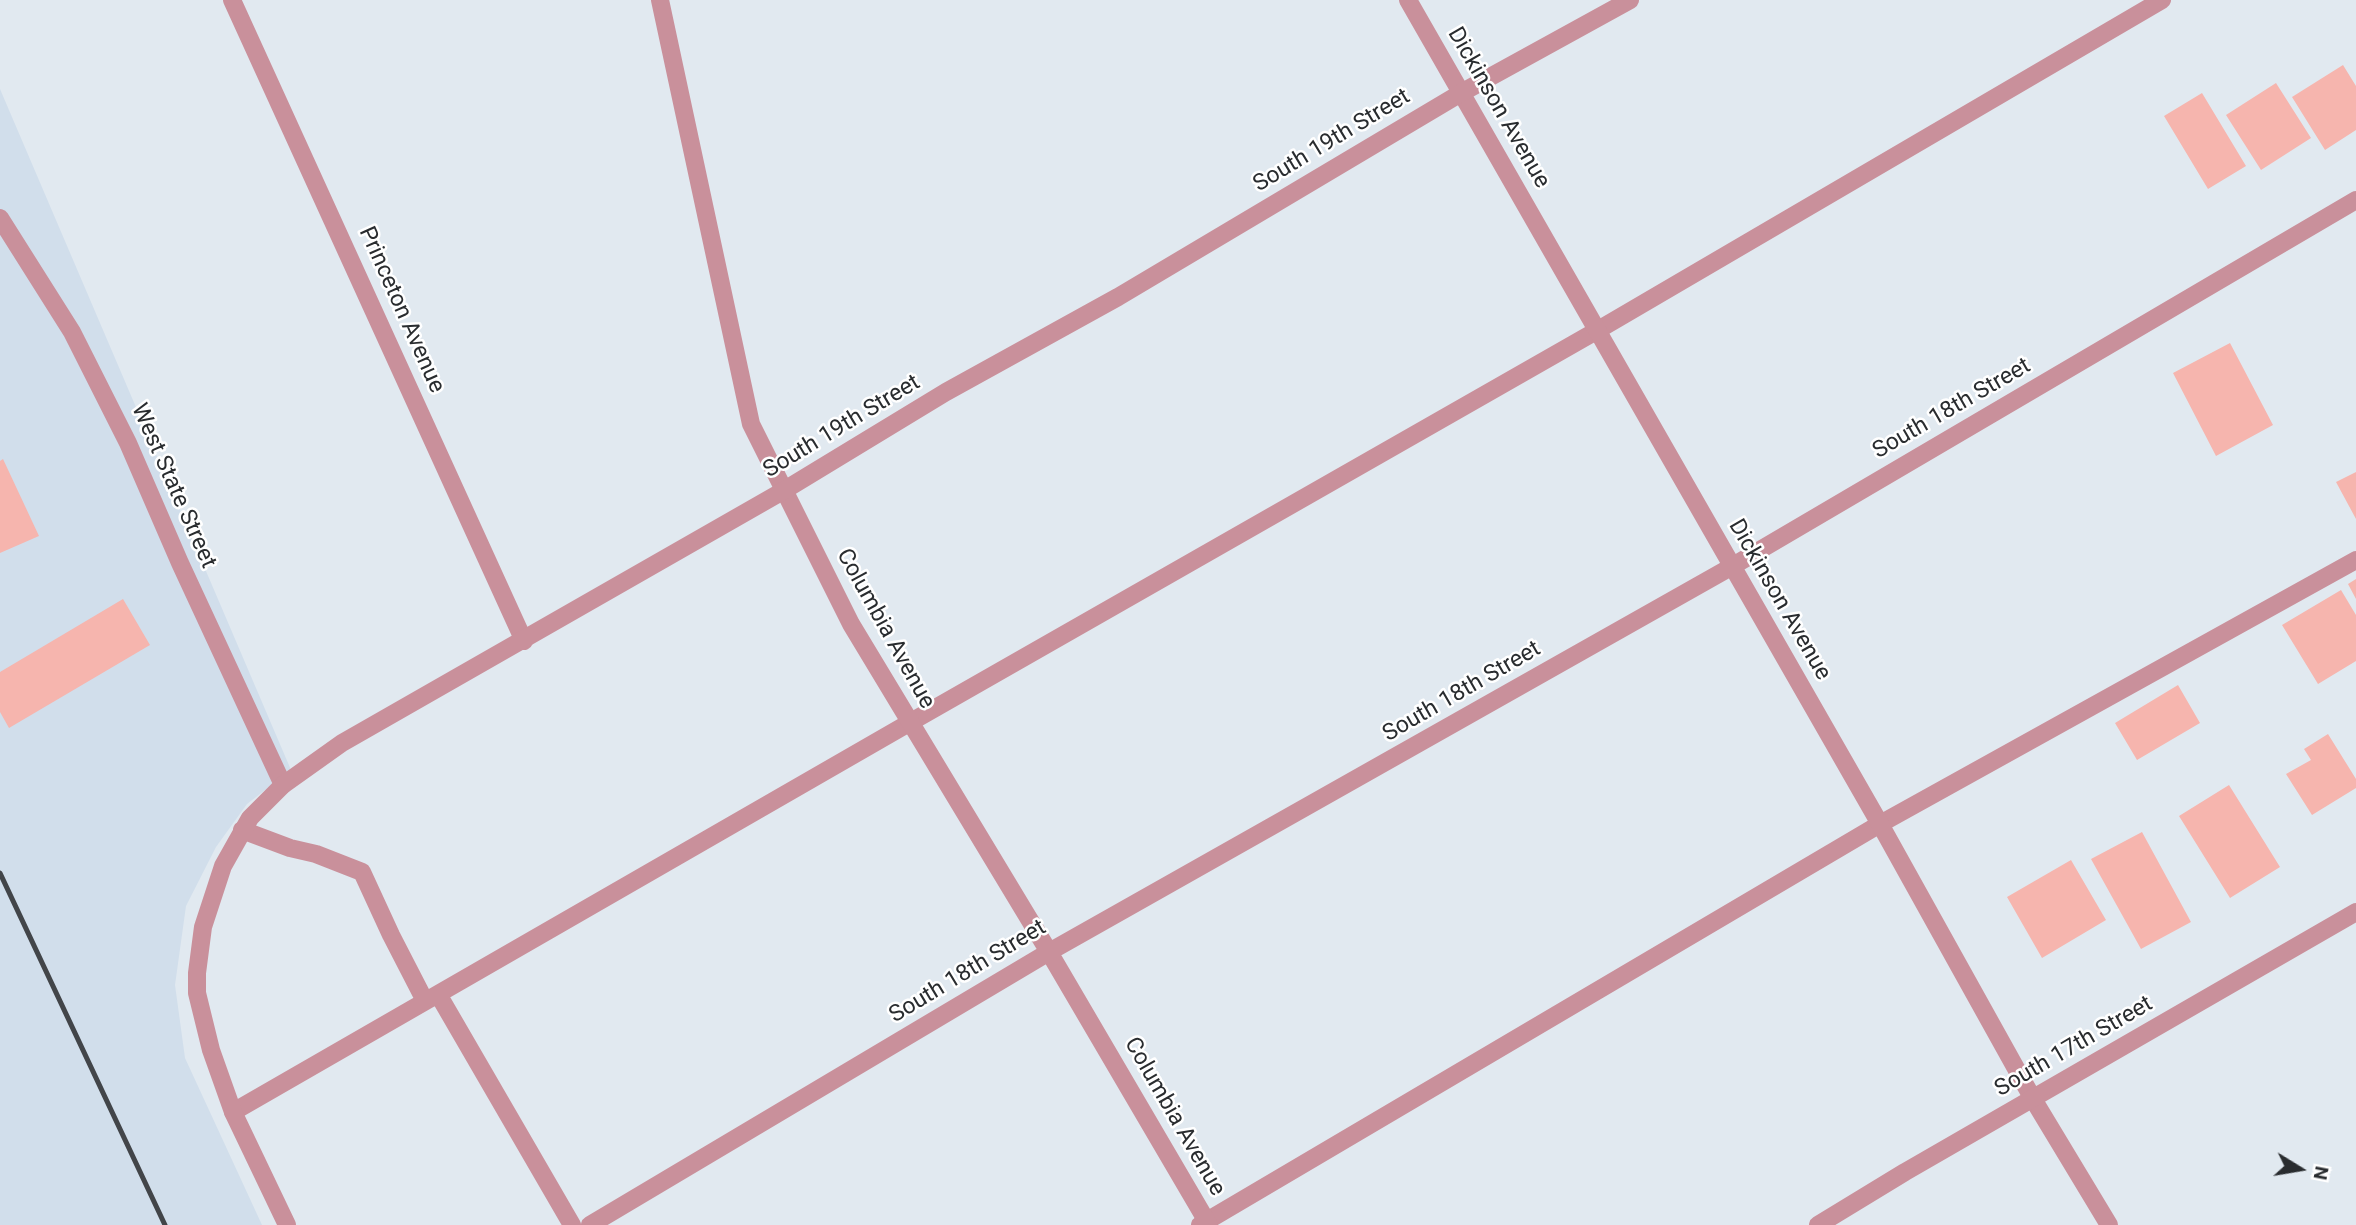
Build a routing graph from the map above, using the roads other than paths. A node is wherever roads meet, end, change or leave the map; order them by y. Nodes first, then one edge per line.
1 (232, 0) edge
2 (660, 0) edge
3 (1408, 0) edge
4 (1630, 0) edge
5 (2162, 0) edge
6 (1461, 93) junction
7 (2356, 200) edge
8 (0, 218) edge
9 (1598, 330) junction
10 (783, 491) junction
11 (2356, 561) edge
12 (1731, 567) junction
13 (524, 641) junction
14 (909, 723) junction
15 (283, 785) junction
16 (1880, 824) junction
17 (242, 830) junction
18 (2356, 912) edge
19 (1049, 953) junction
20 (432, 997) junction
21 (2033, 1099) junction
22 (233, 1112) junction
23 (1205, 1224) edge
24 (286, 1225) edge
25 (572, 1225) edge
26 (590, 1225) edge
27 (1818, 1225) edge
28 (2109, 1225) edge

1 - 13 street, Princeton Avenue
2 - 10 street, Columbia Avenue
3 - 6 street, Dickinson Avenue
4 - 6 street, South 19th Street
5 - 9 street
6 - 9 street, Dickinson Avenue
6 - 10 street, South 19th Street
7 - 12 street, South 18th Street
8 - 15 street, West State Street
9 - 12 street, Dickinson Avenue
9 - 14 street
10 - 13 street, South 19th Street
10 - 14 street, Columbia Avenue
11 - 16 street
12 - 16 street, Dickinson Avenue
12 - 19 street, South 18th Street
13 - 15 street, South 19th Street
14 - 19 street, Columbia Avenue
14 - 20 street
15 - 17 street, South 19th Street
16 - 21 street, Dickinson Avenue
16 - 23 street
17 - 20 street
17 - 22 street, South 19th Street
18 - 21 street, South 17th Street
19 - 23 street, Columbia Avenue
19 - 26 street, South 18th Street
20 - 22 street
20 - 25 street
21 - 27 street, South 17th Street
21 - 28 street, Dickinson Avenue
22 - 24 street

